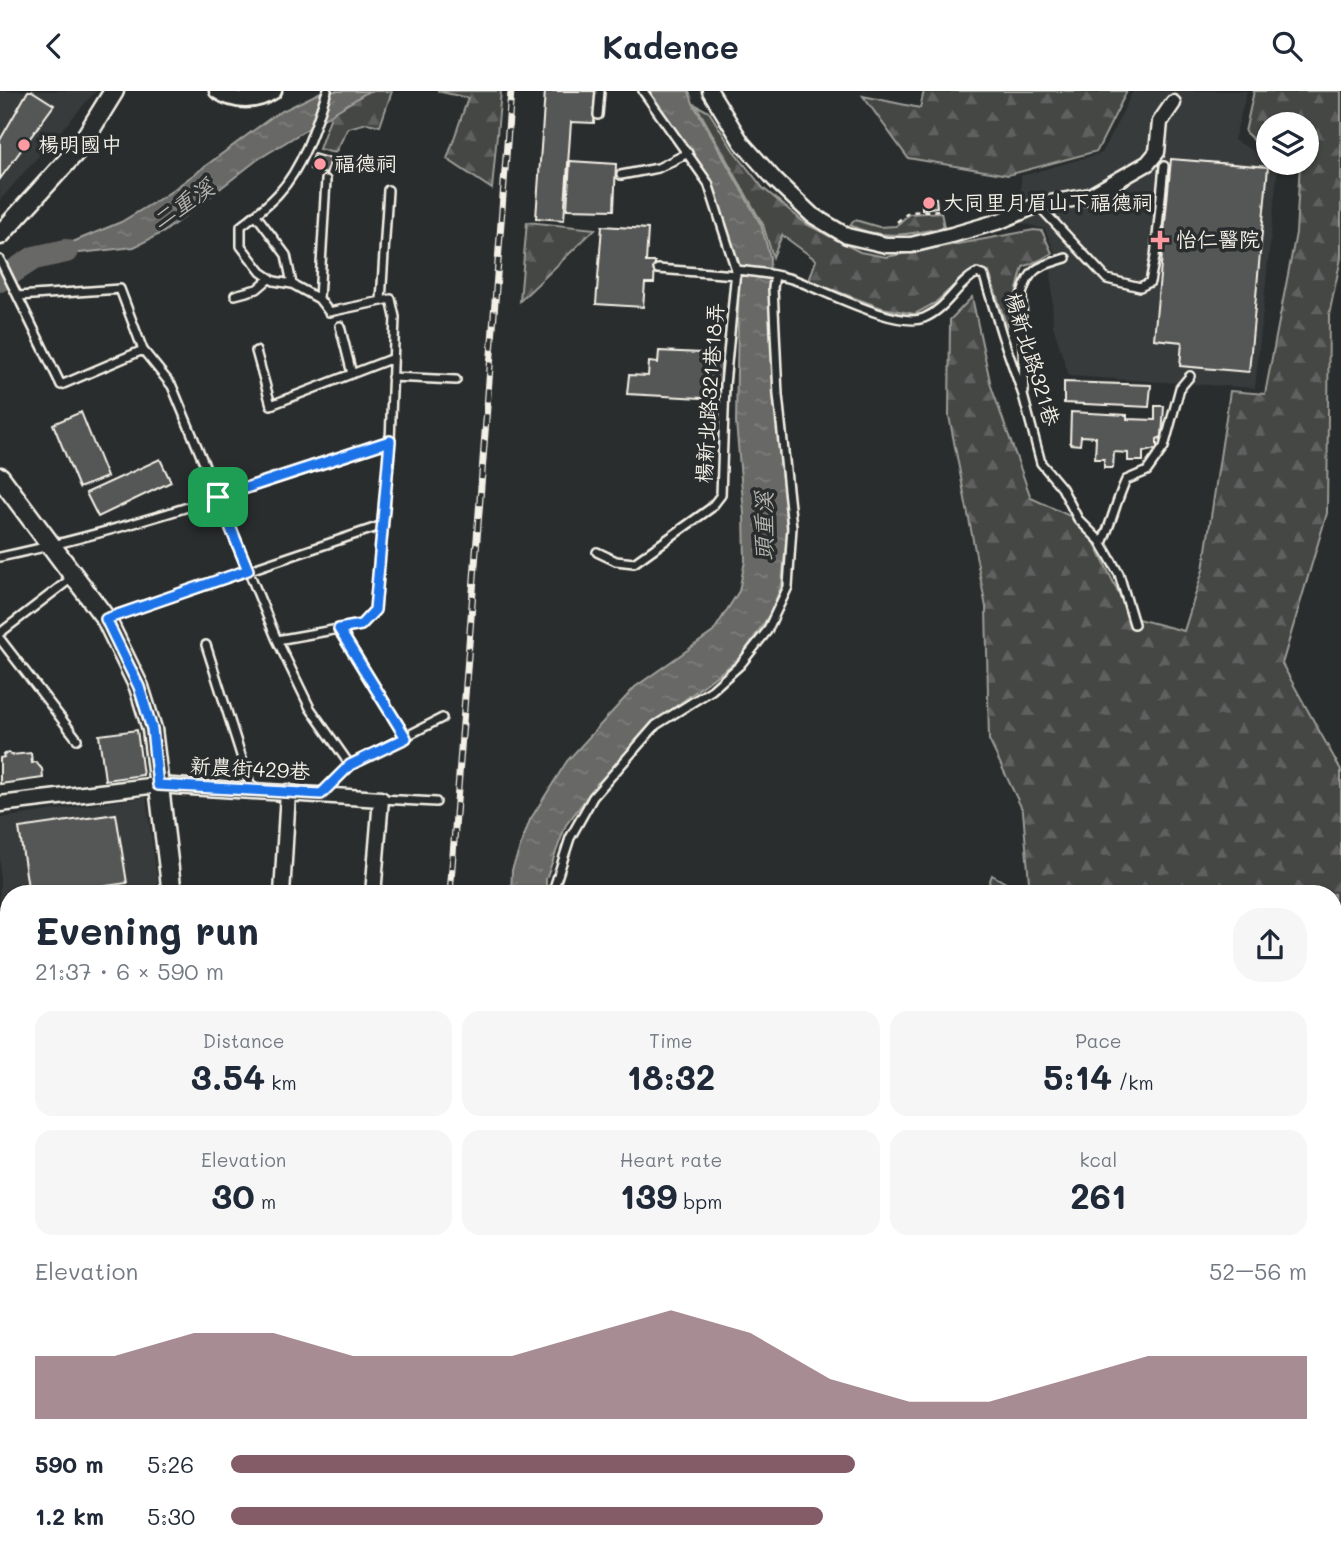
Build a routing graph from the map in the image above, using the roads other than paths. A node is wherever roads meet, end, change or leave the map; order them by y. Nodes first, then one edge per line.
1 (114, 91) edge
2 (217, 91) edge
3 (274, 91) edge
4 (327, 91) edge
5 (600, 91) edge
6 (643, 91) edge
7 (710, 91) edge
8 (1173, 103) dead end
9 (598, 115) dead end
10 (688, 153) junction
11 (1164, 166) dead end
12 (621, 175) dead end
13 (327, 180) dead end
14 (388, 190) dead end
15 (1038, 205) junction
16 (256, 215) junction
17 (0, 235) edge
18 (1066, 258) dead end
19 (0, 260) edge
20 (658, 269) dead end
21 (736, 272) junction
22 (773, 274) junction
23 (270, 278) junction
24 (292, 284) junction
25 (234, 295) dead end
26 (18, 296) junction
27 (318, 299) junction
28 (381, 301) junction
29 (340, 326) dead end
30 (144, 350) junction
31 (256, 351) dead end
32 (393, 358) junction
33 (352, 374) junction
34 (1190, 376) dead end
35 (391, 377) junction
36 (456, 380) dead end
37 (1023, 395) junction
38 (390, 441) junction
39 (0, 477) edge
40 (218, 497) junction
41 (383, 525) junction
42 (1102, 543) junction
43 (52, 546) junction
44 (597, 552) dead end
45 (0, 557) edge
46 (248, 570) junction
47 (73, 576) junction
48 (106, 619) junction
49 (1134, 624) dead end
50 (339, 629) junction
51 (0, 633) edge
52 (0, 639) edge
53 (277, 640) junction
54 (206, 645) dead end
55 (442, 718) dead end
56 (406, 738) junction
57 (76, 739) dead end
58 (350, 765) junction
59 (158, 785) junction
60 (252, 790) junction
61 (288, 792) junction
62 (321, 794) junction
63 (381, 799) junction
64 (436, 802) dead end
65 (0, 804) edge
66 (172, 885) edge
67 (283, 885) edge
68 (374, 885) edge
69 (555, 885) edge

1 - 17 street
2 - 3 street
4 - 16 lane
5 - 9 lane
6 - 10 lane
7 - 15 street
8 - 15 street
10 - 12 lane
10 - 21 lane
11 - 15 lane
13 - 27 lane
14 - 28 lane
16 - 23 lane
16 - 24 lane
18 - 37 lane
19 - 26 lane
20 - 21 lane
21 - 22 lane
21 - 44 lane, 楊新北路321巷18弄
22 - 37 lane, 楊新北路321巷
22 - 69 lane
23 - 24 lane
23 - 25 lane
24 - 27 lane
26 - 30 lane
26 - 30 lane
27 - 28 lane
28 - 32 lane
29 - 33 lane
30 - 40 lane
31 - 33 lane
32 - 33 lane
32 - 35 lane
34 - 42 lane
35 - 36 lane
35 - 38 lane
37 - 42 lane, 楊新北路321巷
38 - 40 lane
38 - 41 lane
39 - 43 street
40 - 43 lane
40 - 46 lane
41 - 46 lane
41 - 50 lane
42 - 49 lane, 楊新北路321巷
43 - 45 lane
43 - 47 street
46 - 48 lane
46 - 53 lane
47 - 48 street
47 - 51 lane
48 - 59 street
50 - 53 lane
50 - 56 lane
52 - 57 lane
53 - 58 lane
54 - 60 lane
55 - 56 lane
56 - 58 lane
58 - 62 lane
59 - 60 street, 新農街429巷
59 - 65 street, 新農街429巷
59 - 66 street
60 - 61 street, 新農街429巷
61 - 62 street, 新農街429巷
61 - 67 street
62 - 63 street, 新農街429巷
63 - 64 lane
63 - 68 street

